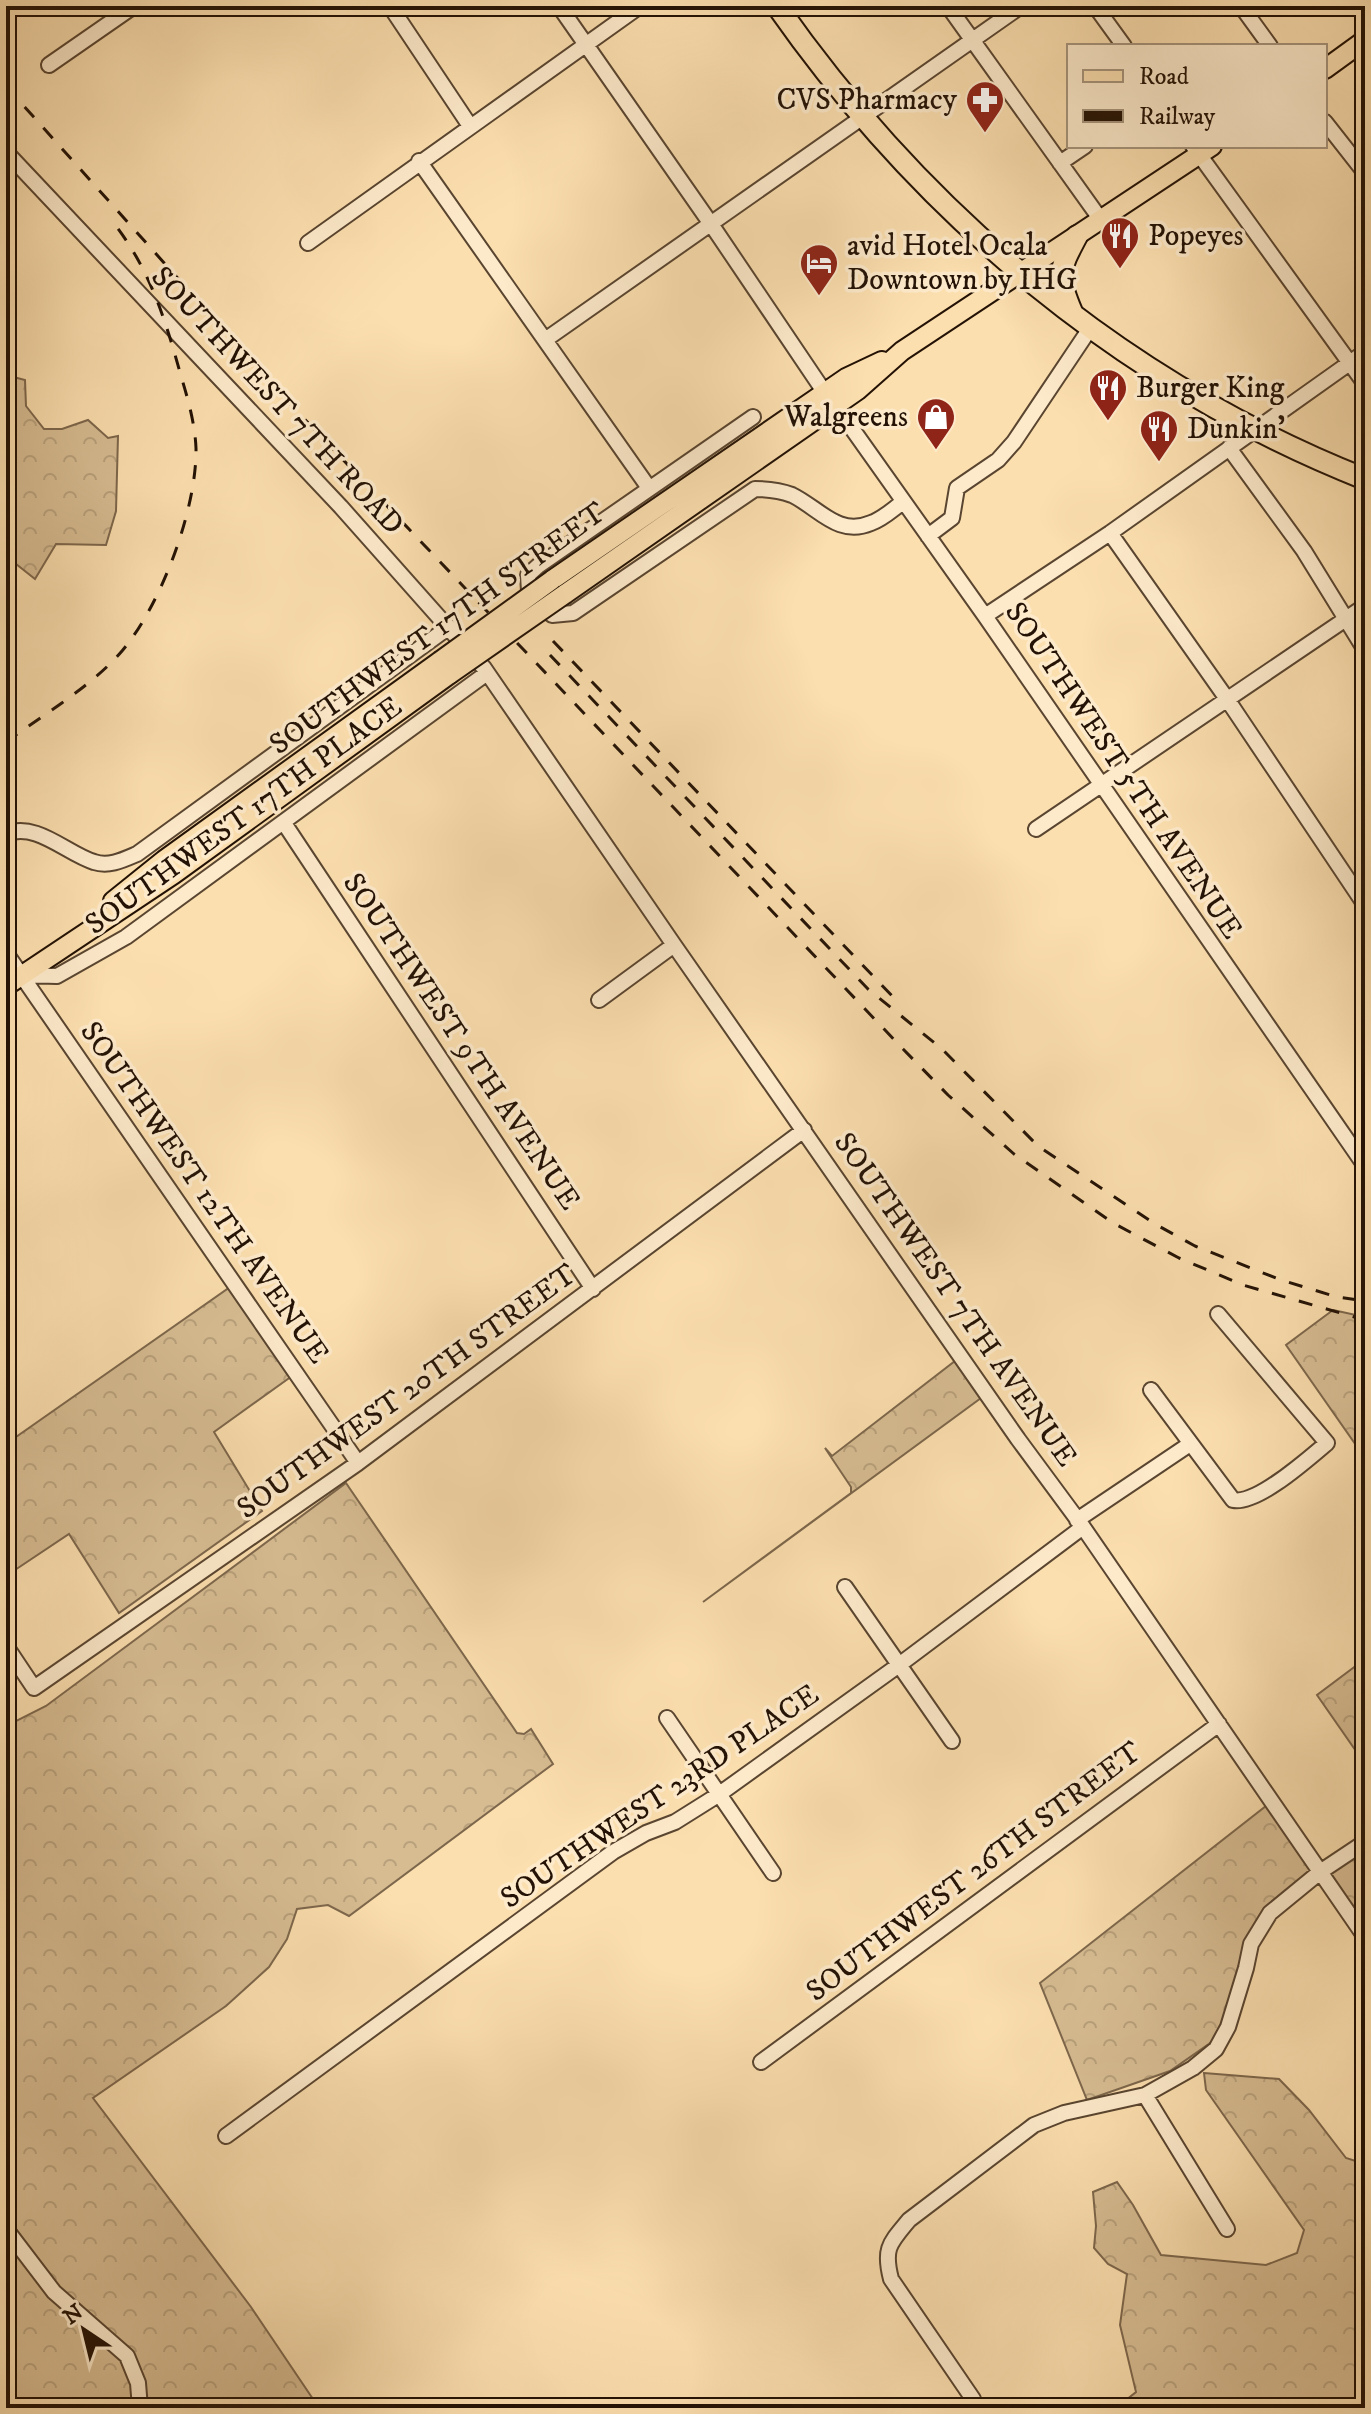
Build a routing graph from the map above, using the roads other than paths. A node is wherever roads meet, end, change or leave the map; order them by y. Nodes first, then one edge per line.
1 (134, 6) edge
2 (390, 6) edge
3 (559, 6) edge
4 (640, 6) edge
5 (777, 6) edge
6 (948, 6) edge
7 (1021, 6) edge
8 (1095, 6) edge
9 (1248, 9) edge
10 (972, 40) junction
11 (1365, 40) edge
12 (1123, 44) edge
13 (1269, 44) edge
14 (586, 45) junction
15 (49, 65) dead end
16 (1327, 68) edge
17 (862, 117) junction
18 (1327, 125) edge
19 (470, 126) junction
20 (1082, 148) edge
21 (1201, 149) edge
22 (6, 152) edge
23 (419, 161) junction
24 (1060, 163) junction
25 (1365, 173) edge
26 (1101, 220) junction
27 (711, 224) junction
28 (1077, 236) junction
29 (308, 243) dead end
30 (1018, 273) junction
31 (1082, 321) junction
32 (545, 340) junction
33 (1365, 352) edge
34 (1350, 362) junction
35 (1365, 384) edge
36 (830, 400) junction
37 (753, 417) dead end
38 (1256, 429) junction
39 (1229, 448) junction
40 (1365, 479) edge
41 (649, 488) junction
42 (903, 502) junction
43 (1110, 533) junction
44 (928, 536) junction
45 (1365, 606) edge
46 (985, 616) junction
47 (1345, 620) junction
48 (449, 627) junction
49 (1365, 650) edge
50 (487, 673) junction
51 (500, 693) joint
52 (1227, 699) junction
53 (1101, 786) junction
54 (284, 823) junction
55 (1036, 829) dead end
56 (6, 834) edge
57 (1365, 905) edge
58 (674, 945) junction
59 (6, 953) edge
60 (14, 981) edge
61 (599, 1000) dead end
62 (804, 1130) junction
63 (1365, 1166) edge
64 (593, 1289) junction
65 (1218, 1314) dead end
66 (1151, 1390) dead end
67 (1190, 1444) junction
68 (358, 1463) junction
69 (1080, 1523) junction
70 (845, 1587) dead end
71 (6, 1646) edge
72 (899, 1665) junction
73 (667, 1718) dead end
74 (1219, 1724) junction
75 (952, 1741) dead end
76 (718, 1795) junction
77 (1365, 1842) edge
78 (1320, 1872) junction
79 (773, 1873) dead end
80 (1365, 1937) edge
81 (761, 2062) dead end
82 (1145, 2095) junction
83 (226, 2136) dead end
84 (6, 2229) edge
85 (1227, 2229) dead end
86 (973, 2399) dead end
87 (140, 2408) edge

1 - 15 street
2 - 19 street
3 - 14 street, SOUTHWEST 5TH AVENUE
4 - 14 street
5 - 17 highway
6 - 10 street
7 - 10 street
8 - 12 street
9 - 13 street
10 - 17 street
10 - 24 street
11 - 16 main road
14 - 19 street
14 - 27 street, SOUTHWEST 5TH AVENUE
17 - 27 street
17 - 30 highway
18 - 25 street
19 - 23 street
20 - 24 street
21 - 26 main road, SOUTHWEST 17TH STREET
21 - 34 street
22 - 48 street, SOUTHWEST 7TH ROAD
23 - 29 street
23 - 32 street
24 - 26 street
26 - 28 main road, SOUTHWEST 17TH STREET
27 - 32 street
27 - 36 street, SOUTHWEST 5TH AVENUE
28 - 30 main road, SOUTHWEST 17TH STREET
28 - 31 highway
30 - 31 highway
30 - 36 main road, SOUTHWEST 17TH STREET
31 - 38 highway
31 - 44 street
32 - 41 street
33 - 34 street
34 - 35 street
34 - 38 street
36 - 42 street, SOUTHWEST 5TH AVENUE
36 - 60 main road, SOUTHWEST 17TH STREET, bridge
37 - 41 street
38 - 39 street
38 - 40 highway
39 - 43 street
39 - 47 street
41 - 42 street
42 - 44 street, SOUTHWEST 5TH AVENUE
43 - 46 street
43 - 52 street
44 - 46 street, SOUTHWEST 5TH AVENUE
45 - 47 street
46 - 53 street, SOUTHWEST 5TH AVENUE
47 - 49 street
47 - 52 street
48 - 50 street, SOUTHWEST 7TH ROAD
48 - 56 street
50 - 51 street, SOUTHWEST 7TH ROAD
50 - 54 street, SOUTHWEST 17TH PLACE
51 - 58 street, SOUTHWEST 7TH AVENUE
52 - 53 street
52 - 57 street
53 - 55 street
53 - 63 street, SOUTHWEST 5TH AVENUE
54 - 60 street, SOUTHWEST 17TH PLACE
54 - 64 street, SOUTHWEST 9TH AVENUE
58 - 61 street
58 - 62 street, SOUTHWEST 7TH AVENUE
59 - 60 street, SOUTHWEST 12TH AVENUE
60 - 68 street, SOUTHWEST 12TH AVENUE
62 - 64 street, SOUTHWEST 20TH STREET
62 - 69 street, SOUTHWEST 7TH AVENUE
64 - 68 street, SOUTHWEST 20TH STREET
65 - 67 street
66 - 67 street
67 - 69 street, SOUTHWEST 23RD PLACE
68 - 71 street, SOUTHWEST 20TH STREET
69 - 72 street, SOUTHWEST 23RD PLACE
69 - 74 street, SOUTHWEST 7TH AVENUE
70 - 72 street
72 - 75 street
72 - 76 street, SOUTHWEST 23RD PLACE
73 - 76 street
74 - 78 street, SOUTHWEST 7TH AVENUE
74 - 81 street, SOUTHWEST 26TH STREET
76 - 79 street
76 - 83 street, SOUTHWEST 23RD PLACE
77 - 78 street
78 - 80 street, SOUTHWEST 7TH AVENUE
78 - 82 street
82 - 85 street
82 - 86 street
84 - 87 street

